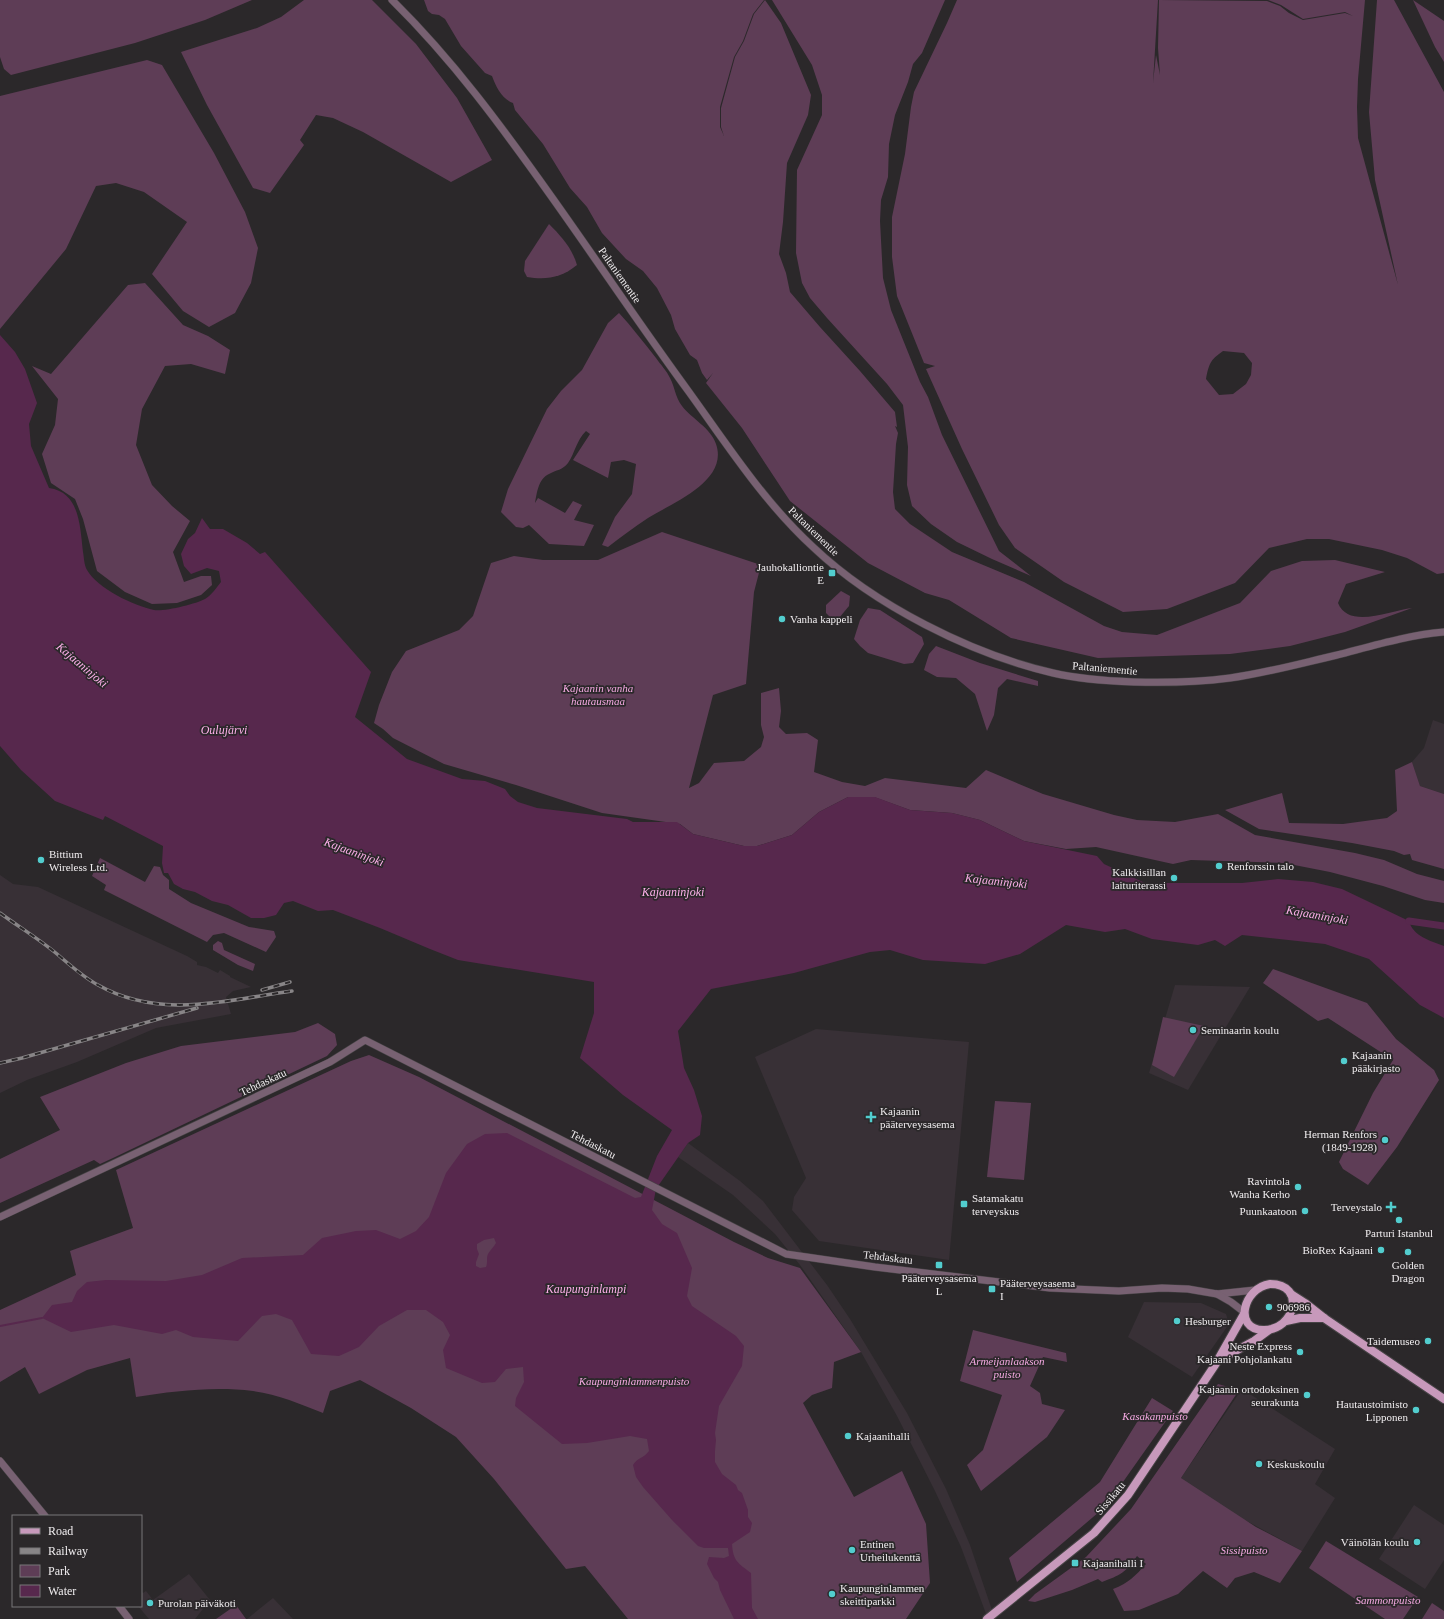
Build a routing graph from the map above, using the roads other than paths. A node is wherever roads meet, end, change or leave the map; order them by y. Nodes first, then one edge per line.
1 (392, 0) edge
2 (1444, 632) edge
3 (0, 1217) edge
4 (1255, 1290) junction
5 (1217, 1294) junction
6 (1291, 1294) junction
7 (1244, 1313) junction
8 (1324, 1318) junction
9 (1286, 1321) junction
10 (1269, 1330) junction
11 (1218, 1361) junction
12 (1444, 1399) edge
13 (0, 1461) edge
14 (44, 1515) edge
15 (120, 1607) edge
16 (129, 1619) edge
17 (987, 1619) edge

1 - 2 street, Paltaniementie
3 - 5 street, Tehdaskatu
4 - 5 street, Tehdaskatu
4 - 6 main road
4 - 7 main road
5 - 7 street, Tehdaskatu
6 - 8 main road
6 - 9 main road
7 - 10 main road
7 - 11 main road, Sissikatu
8 - 9 main road
8 - 12 main road
9 - 10 main road
10 - 11 main road, Sissikatu
11 - 17 main road, Sissikatu
13 - 14 street
15 - 16 street

